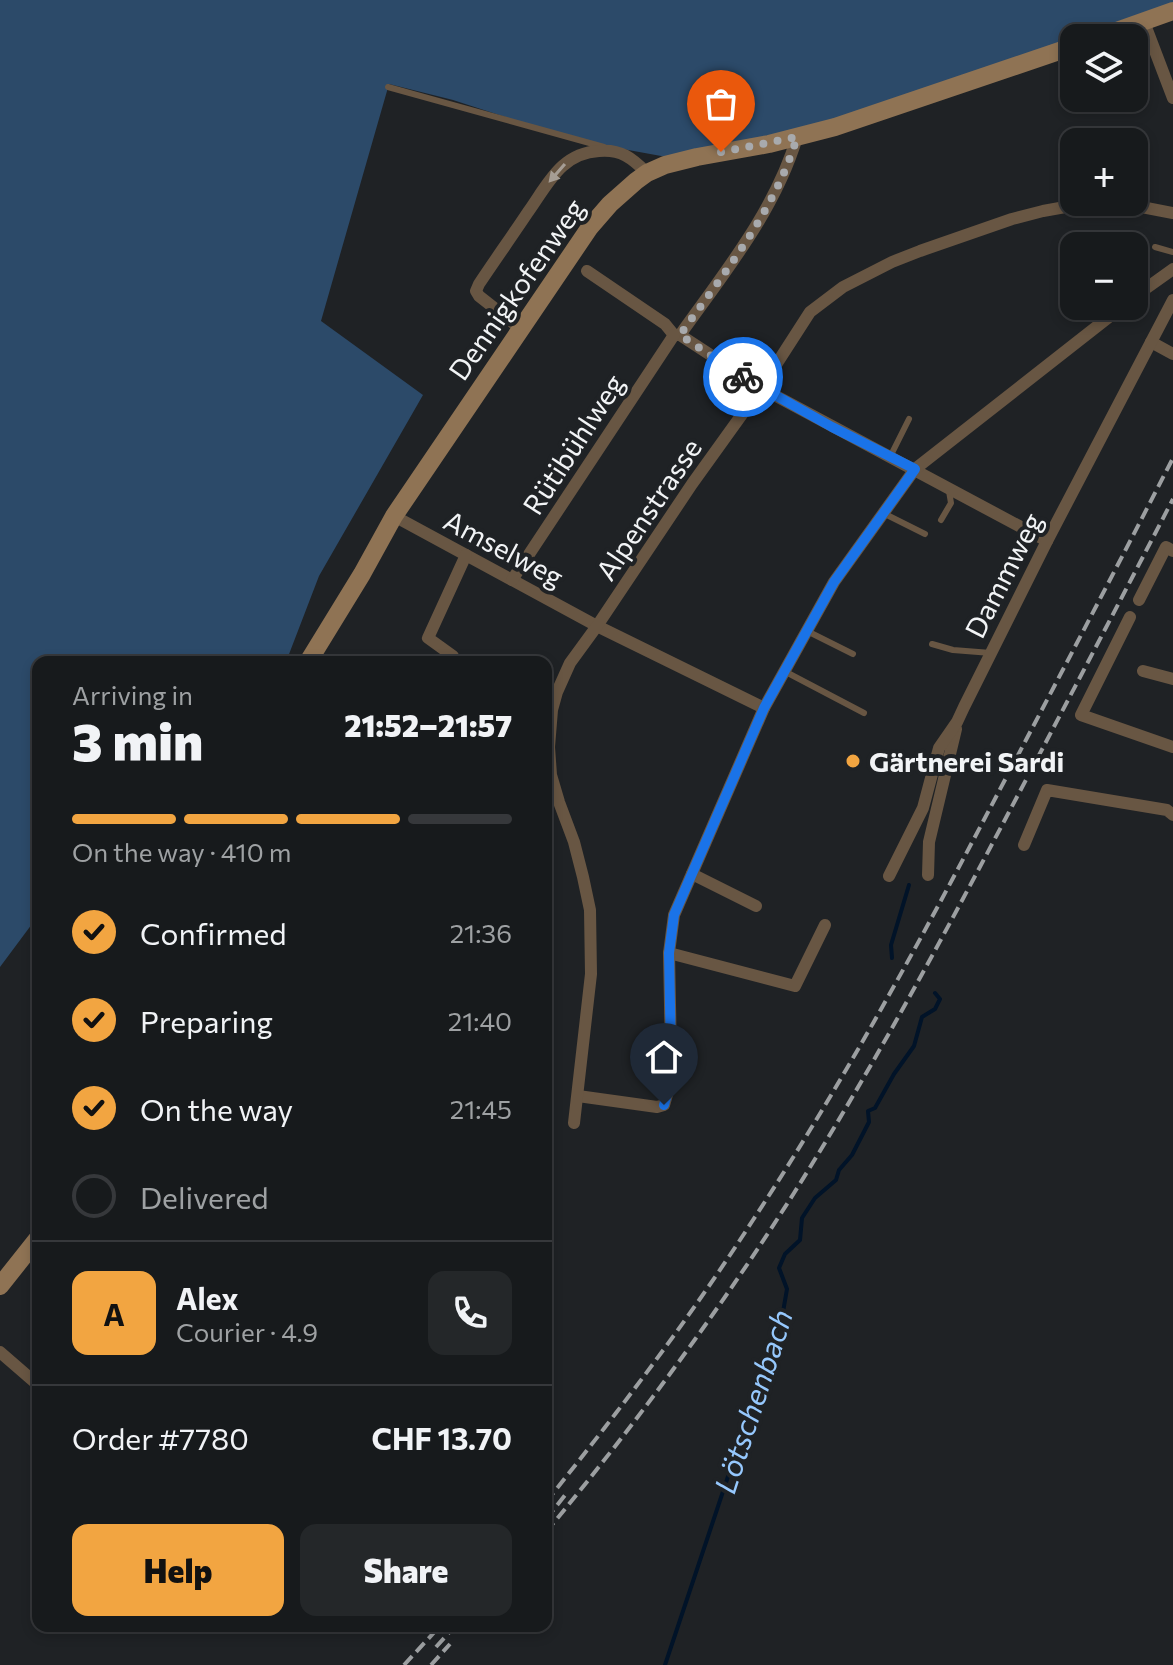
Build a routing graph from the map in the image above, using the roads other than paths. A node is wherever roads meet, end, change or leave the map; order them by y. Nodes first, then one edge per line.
1 (1170, 15) edge
2 (1144, 22) junction
3 (1138, 24) edge
4 (1060, 51) edge
5 (388, 87) dead end
6 (1173, 98) edge
7 (797, 137) junction
8 (612, 150) junction
9 (647, 173) junction
10 (1173, 213) edge
11 (1155, 247) dead end
12 (1173, 252) edge
13 (1173, 269) edge
14 (587, 271) dead end
15 (1148, 287) edge
16 (1173, 300) edge
17 (1105, 320) edge
18 (521, 329) junction
19 (677, 335) junction
20 (1151, 342) junction
21 (1173, 354) edge
22 (761, 388) junction
23 (909, 419) dead end
24 (890, 457) junction
25 (915, 469) junction
26 (949, 488) junction
27 (883, 513) junction
28 (394, 516) junction
29 (941, 520) dead end
30 (925, 534) dead end
31 (1047, 541) junction
32 (1173, 551) edge
33 (466, 555) junction
34 (512, 580) junction
35 (1139, 600) dead end
36 (1130, 617) dead end
37 (597, 626) junction
38 (807, 630) junction
39 (932, 644) dead end
40 (991, 653) junction
41 (853, 654) dead end
42 (312, 656) edge
43 (453, 656) dead end
44 (784, 671) junction
45 (1143, 671) dead end
46 (1173, 679) edge
47 (764, 708) junction
48 (552, 710) edge
49 (864, 713) dead end
50 (957, 722) junction
51 (1173, 747) edge
52 (552, 778) edge
53 (1173, 797) edge
54 (1170, 813) edge
55 (1024, 845) dead end
56 (692, 874) junction
57 (928, 875) dead end
58 (889, 876) dead end
59 (756, 906) dead end
60 (825, 925) dead end
61 (669, 953) junction
62 (578, 1096) junction
63 (574, 1123) dead end
64 (32, 1246) edge
65 (0, 1286) edge
66 (0, 1352) edge
67 (32, 1380) edge

1 - 2 street
2 - 3 street
2 - 6 street
4 - 7 street, Dennigkofenweg
5 - 8 lane
7 - 9 street, Dennigkofenweg
7 - 19 street, Rütibühlweg
8 - 9 street
8 -> 18 street
9 - 18 street, Dennigkofenweg
10 - 22 street, Alpenstrasse
11 - 12 lane
13 - 15 street
14 - 19 street
16 - 20 street, Dammweg
17 - 25 street
18 - 28 street, Dennigkofenweg
19 - 22 street
19 - 34 street, Rütibühlweg
20 - 21 street
20 - 31 street, Dammweg
22 - 24 street
22 - 37 street, Alpenstrasse
23 - 24 lane
24 - 25 street
25 - 26 street
25 - 27 street
26 - 29 lane
26 - 31 street
27 - 30 lane
27 - 38 street
28 - 33 street, Amselweg
28 - 42 street, Dennigkofenweg
31 - 40 street, Dammweg
32 - 35 street
33 - 34 street, Amselweg
33 - 43 street
34 - 37 street, Amselweg
36 - 51 street
37 - 47 street, Amselweg
37 - 48 street, Alpenstrasse
38 - 41 lane
38 - 44 street
39 - 40 lane
40 - 50 street, Dammweg
44 - 47 street
44 - 49 lane
45 - 46 street
47 - 56 street
50 - 57 street
50 - 58 street, Dammweg
52 - 62 street, Alpenstrasse
53 - 54 street
54 - 55 street
56 - 59 street
56 - 61 street
60 - 61 street
61 - 62 street
62 - 63 street, Alpenstrasse
64 - 65 street
66 - 67 street

